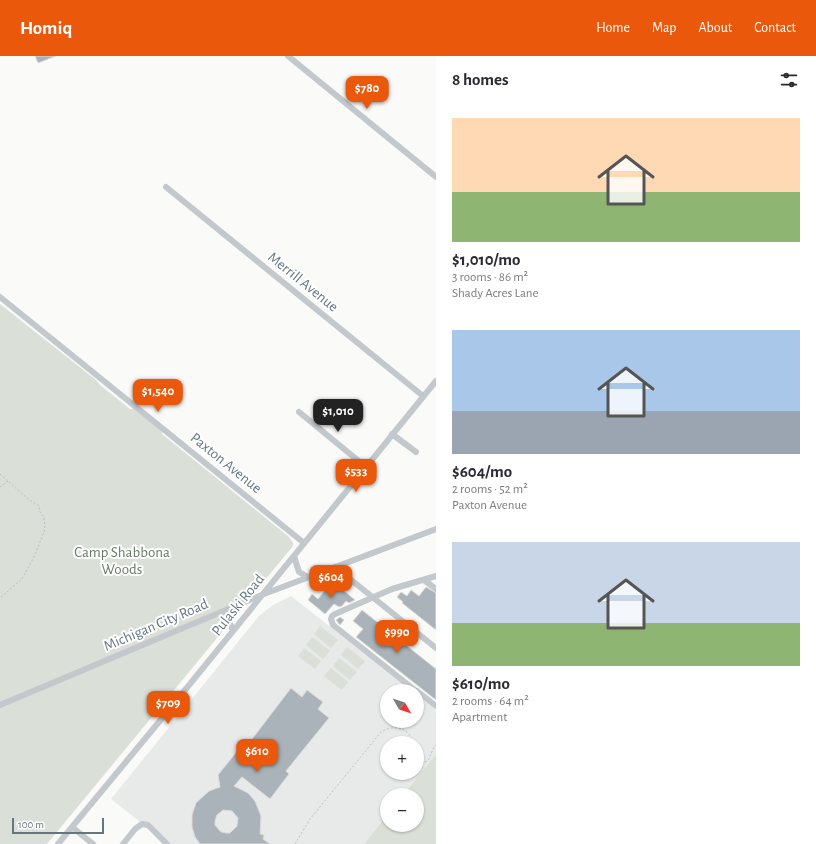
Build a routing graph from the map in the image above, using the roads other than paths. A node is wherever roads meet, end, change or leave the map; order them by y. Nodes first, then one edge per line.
1 (288, 56) edge
2 (436, 177) edge
3 (166, 187) dead end
4 (0, 297) edge
5 (436, 381) edge
6 (423, 396) junction
7 (299, 412) dead end
8 (392, 434) junction
9 (416, 452) dead end
10 (366, 467) junction
11 (436, 530) edge
12 (304, 543) junction
13 (294, 556) junction
14 (335, 567) junction
15 (436, 576) edge
16 (308, 577) junction
17 (424, 580) junction
18 (436, 589) edge
19 (264, 594) junction
20 (374, 598) junction
21 (220, 613) junction
22 (234, 631) junction
23 (436, 648) edge
24 (408, 684) edge
25 (424, 697) edge
26 (0, 705) edge
27 (436, 706) edge
28 (72, 827) junction
29 (58, 844) edge
30 (93, 844) edge
31 (123, 844) edge
32 (167, 844) edge

1 - 2 street
3 - 6 street, Merrill Avenue
4 - 12 street, Paxton Avenue
5 - 6 street, Pulaski Road
6 - 8 street, Pulaski Road
7 - 10 street
8 - 9 street
8 - 10 street, Pulaski Road
10 - 12 street, Pulaski Road
11 - 14 street, Michigan City Road
12 - 13 street, Pulaski Road
13 - 16 street
13 - 19 street, Pulaski Road
14 - 16 street, Michigan City Road
14 - 20 street
15 - 17 street
16 - 19 street, Michigan City Road
17 - 18 street
17 - 20 street
19 - 21 street, Michigan City Road
19 - 22 street, Pulaski Road
20 - 23 street
20 - 24 street
21 - 22 street
21 - 26 street, Michigan City Road
22 - 28 street, Pulaski Road
25 - 27 street
28 - 29 street, Pulaski Road
28 - 30 street
31 - 32 street

